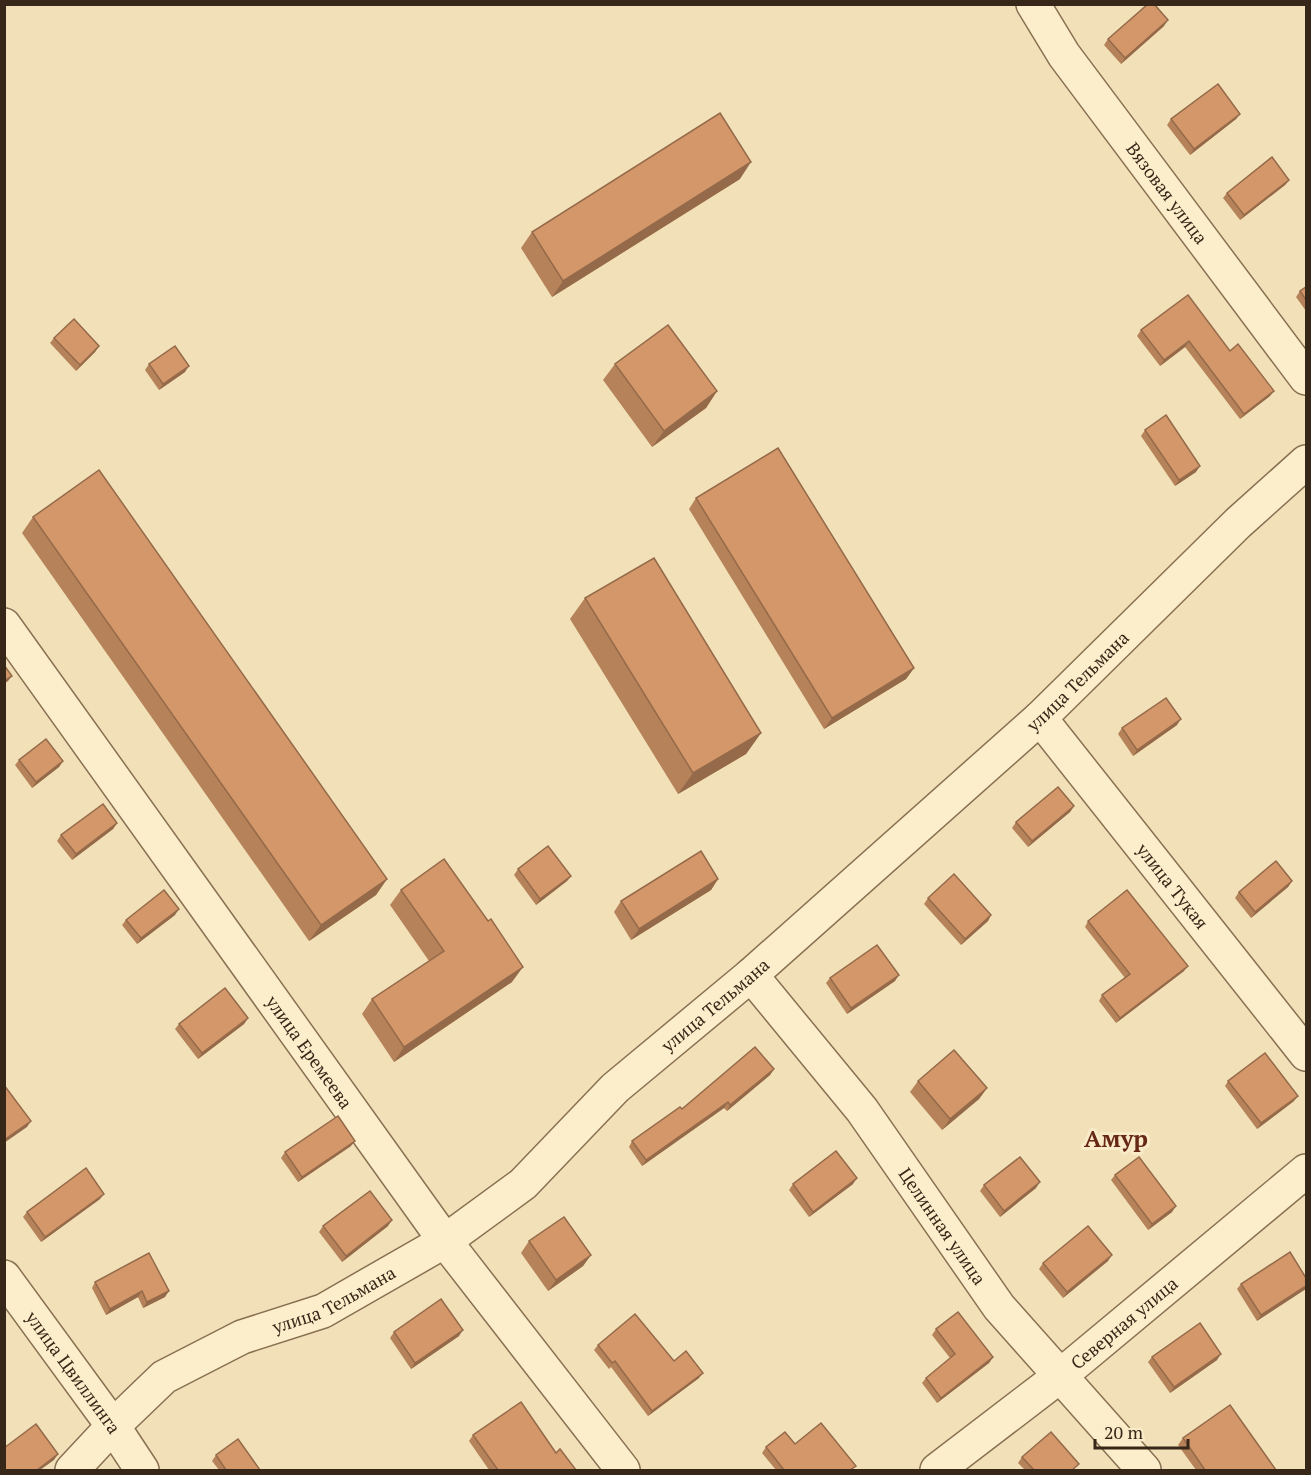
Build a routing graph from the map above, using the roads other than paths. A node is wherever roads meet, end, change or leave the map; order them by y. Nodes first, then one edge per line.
1 (1033, 4) edge
2 (1306, 378) edge
3 (1306, 462) edge
4 (4, 625) edge
5 (1040, 718) junction
6 (752, 975) junction
7 (1306, 1054) edge
8 (1306, 1171) edge
9 (446, 1241) junction
10 (4, 1277) edge
11 (1060, 1376) junction
12 (113, 1426) junction
13 (72, 1470) edge
14 (142, 1470) edge
15 (623, 1470) edge
16 (937, 1470) edge
17 (1144, 1470) edge

1 - 2 street, Вязовая улица
3 - 5 street, улица Тельмана
4 - 9 street, улица Еремеева
5 - 6 street, улица Тельмана
5 - 7 street, улица Тукая
6 - 9 street, улица Тельмана
6 - 11 street, Целинная улица
8 - 11 street, Северная улица
9 - 12 street, улица Тельмана
9 - 15 street, улица Еремеева
10 - 12 street, улица Цвиллинга
11 - 16 street, Северная улица
11 - 17 street, Целинная улица
12 - 13 street, улица Тельмана
12 - 14 street, улица Цвиллинга

